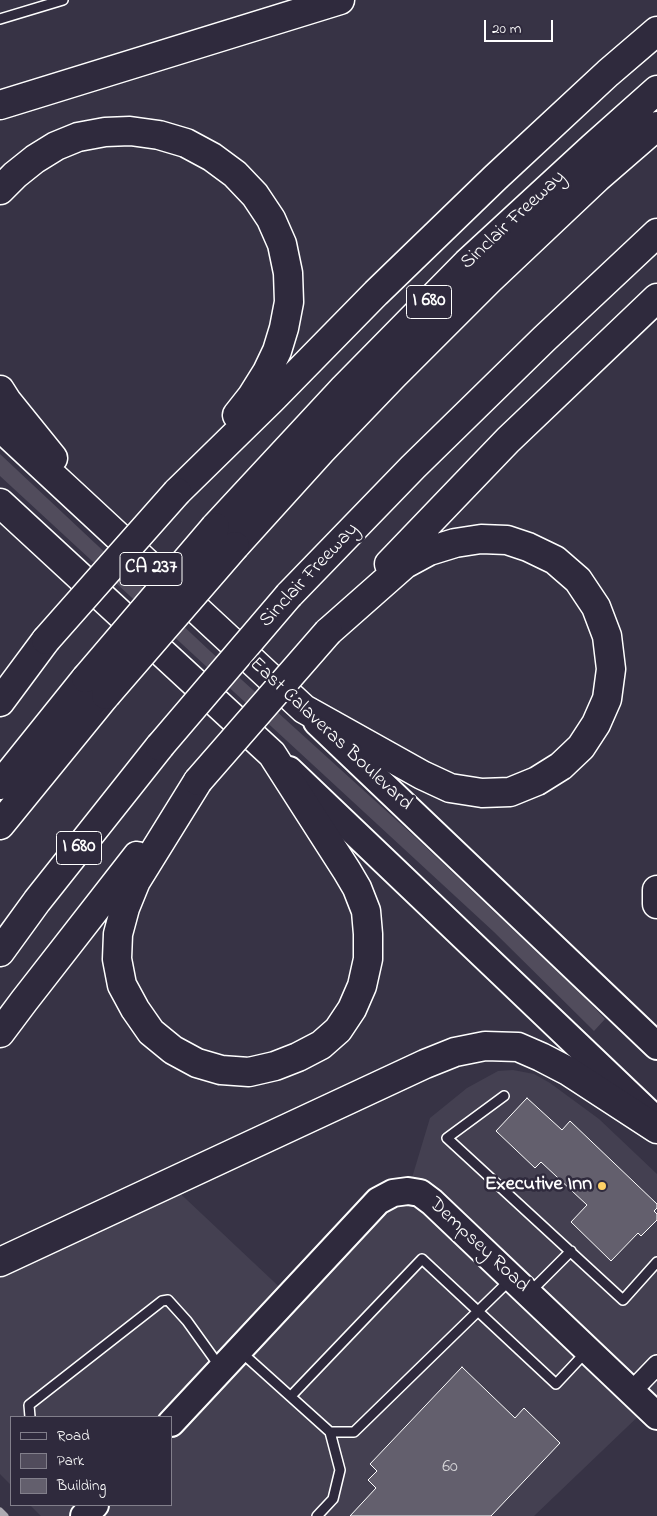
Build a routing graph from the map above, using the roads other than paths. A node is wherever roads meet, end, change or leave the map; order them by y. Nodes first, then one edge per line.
1 (63, 0) edge
2 (340, 0) edge
3 (0, 19) edge
4 (657, 31) edge
5 (657, 90) edge
6 (0, 105) edge
7 (657, 126) edge
8 (0, 190) edge
9 (657, 233) edge
10 (657, 298) edge
11 (0, 390) edge
12 (0, 427) edge
13 (177, 492) junction
14 (0, 503) edge
15 (0, 528) edge
16 (117, 536) junction
17 (80, 577) junction
18 (328, 632) junction
19 (46, 640) junction
20 (96, 686) junction
21 (0, 688) edge
22 (0, 702) edge
23 (304, 709) junction
24 (272, 754) junction
25 (198, 781) junction
26 (0, 785) edge
27 (0, 825) edge
28 (657, 890) edge
29 (657, 904) edge
30 (0, 952) edge
31 (0, 1033) edge
32 (657, 1046) edge
33 (504, 1096) dead end
34 (657, 1121) edge
35 (657, 1129) edge
36 (571, 1251) junction
37 (0, 1262) edge
38 (657, 1262) edge
39 (521, 1285) junction
40 (479, 1311) junction
41 (588, 1349) junction
42 (230, 1360) junction
43 (657, 1365) edge
44 (632, 1391) junction
45 (291, 1396) junction
46 (30, 1416) edge
47 (657, 1416) edge
48 (172, 1422) edge
49 (330, 1432) junction
50 (94, 1506) edge
51 (84, 1516) edge
52 (317, 1516) edge

1 - 3 lane
2 - 6 highway
4 - 13 highway
5 - 20 highway, Sinclair Freeway / I 680, bridge
7 - 20 highway, I 680, bridge
8 - 13 highway
9 - 30 highway, Sinclair Freeway / I 680, bridge
10 - 18 highway
11 - 16 highway
12 - 16 highway, East Calaveras Boulevard / CA 237
13 - 19 highway, bridge
14 - 17 highway, CA 237
15 - 17 highway
16 - 23 highway, East Calaveras Boulevard / CA 237
17 - 24 highway, CA 237
18 - 23 highway
18 - 25 highway, bridge
19 - 21 highway
19 - 22 highway
20 - 26 highway, Sinclair Freeway / I 680
20 - 27 highway, I 680
23 - 32 main road, East Calaveras Boulevard
24 - 25 highway
24 - 34 main road
25 - 31 highway
28 - 29 highway
33 - 36 lane
35 - 37 highway
36 - 38 lane
36 - 39 lane
39 - 40 lane
39 - 41 main road, Dempsey Road
39 - 42 main road, Dempsey Road
40 - 41 lane
40 - 45 lane
40 - 49 lane
41 - 44 main road, Dempsey Road
42 - 45 lane
42 - 46 lane
42 - 48 main road, Dempsey Road
43 - 44 street
44 - 47 main road, Dempsey Road
45 - 49 lane
49 - 52 lane
50 - 51 main road

